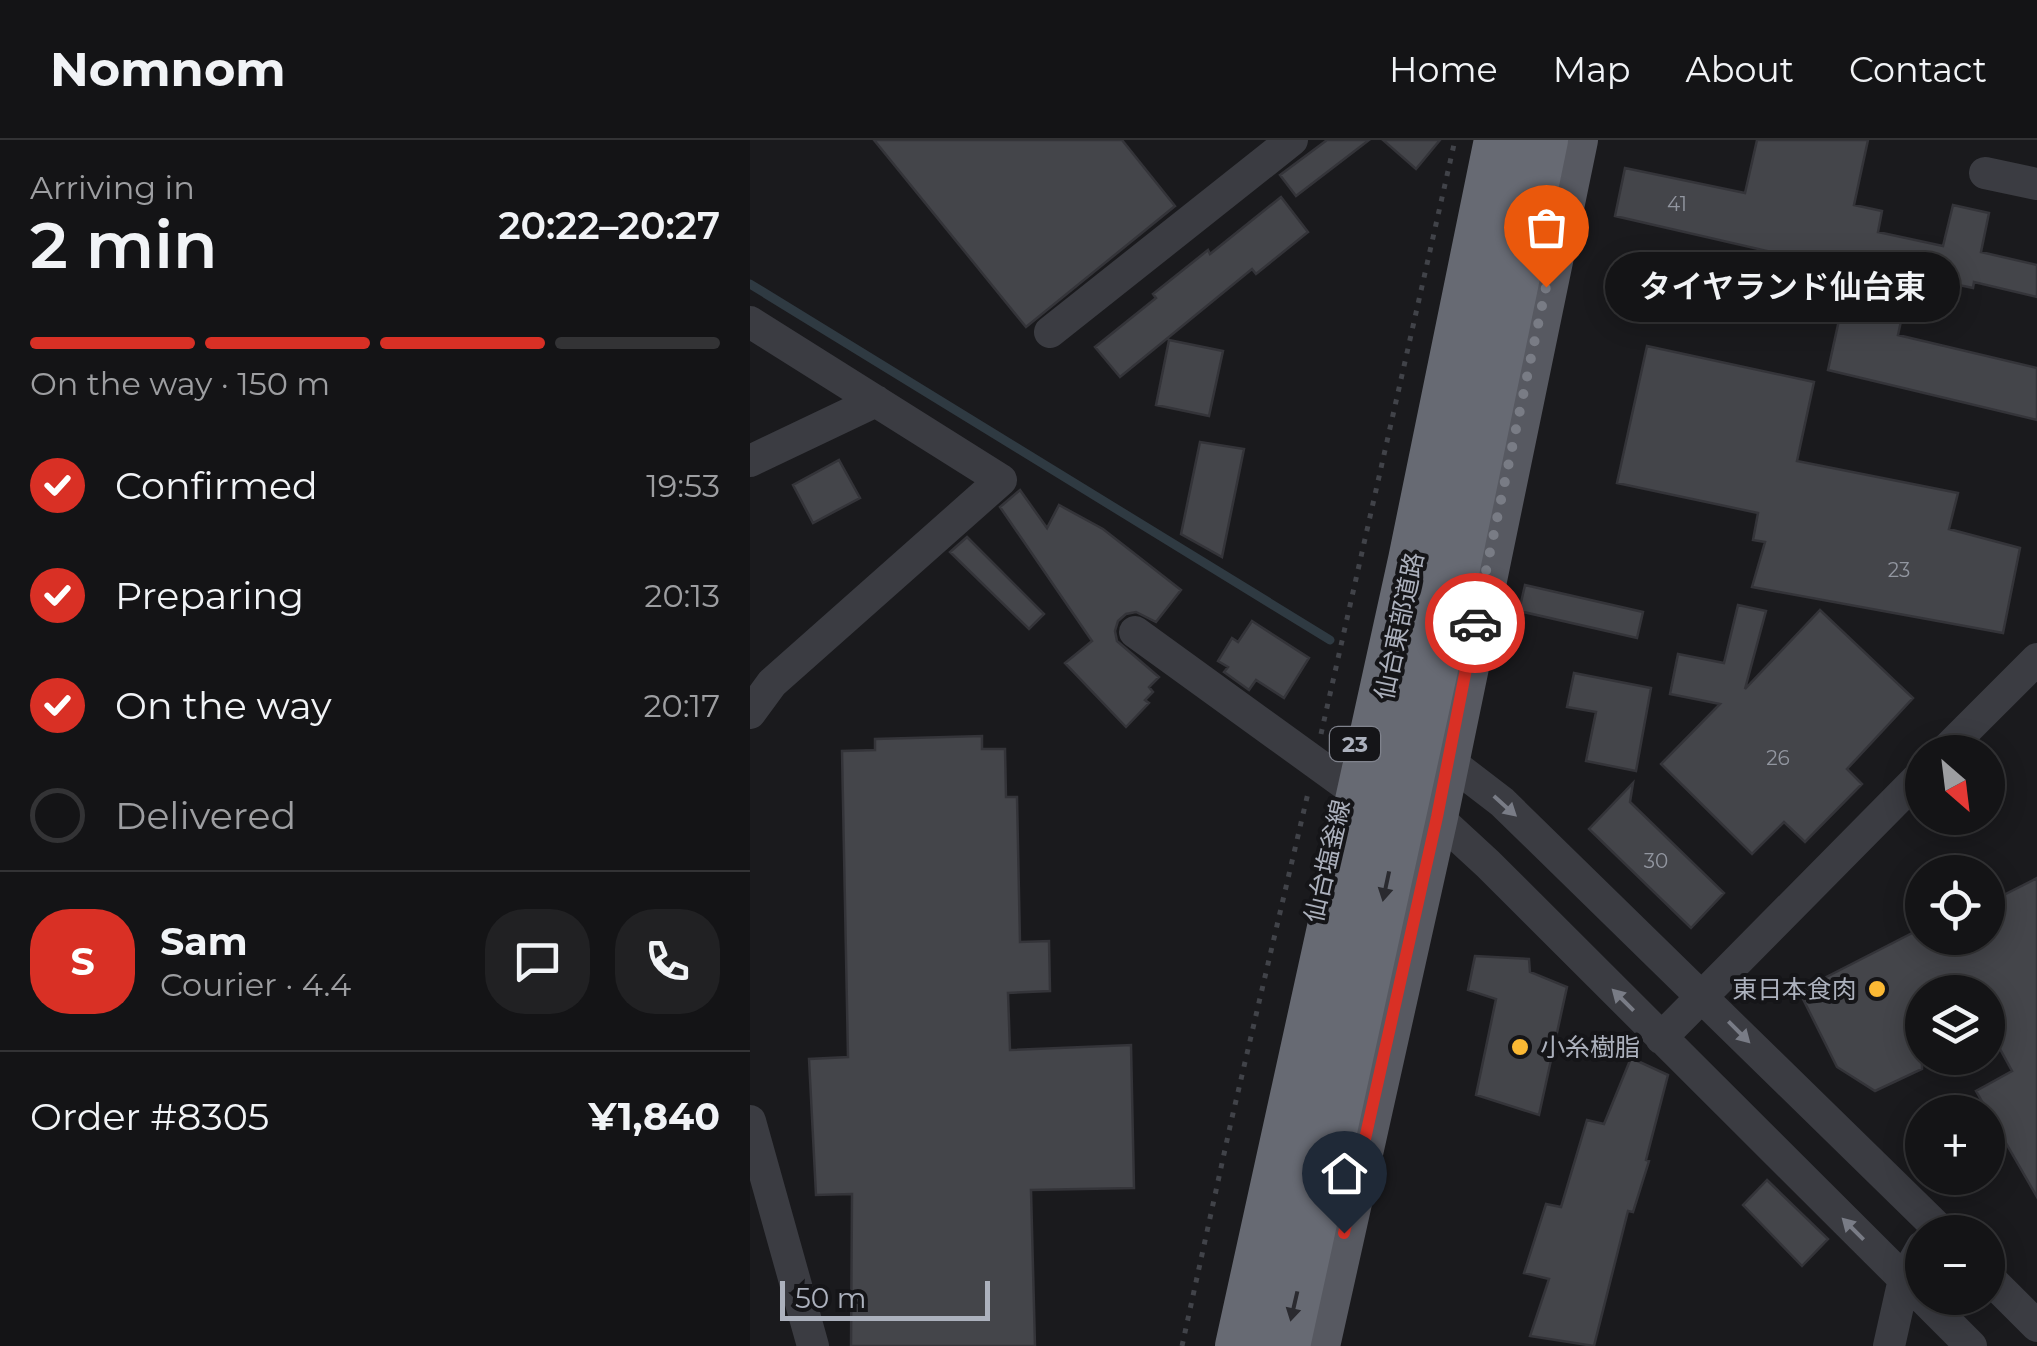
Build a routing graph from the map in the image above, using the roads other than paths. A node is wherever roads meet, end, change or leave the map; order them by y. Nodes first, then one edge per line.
1 (1292, 140) edge
2 (1484, 140) edge
3 (1500, 140) edge
4 (1543, 140) edge
5 (1577, 140) edge
6 (1985, 173) dead end
7 (2037, 184) edge
8 (750, 322) edge
9 (1050, 332) dead end
10 (876, 401) junction
11 (750, 461) edge
12 (1135, 632) dead end
13 (2037, 659) edge
14 (750, 713) edge
15 (1961, 735) edge
16 (1357, 736) junction
17 (1446, 759) junction
18 (1905, 791) edge
19 (1343, 792) junction
20 (1437, 817) junction
21 (1702, 996) junction
22 (1660, 1038) junction
23 (750, 1120) edge
24 (1914, 1215) edge
25 (1905, 1280) edge
26 (2005, 1295) edge
27 (1905, 1313) edge
28 (1940, 1315) edge
29 (2037, 1326) edge
30 (813, 1346) edge
31 (1218, 1346) edge
32 (1240, 1346) edge
33 (1285, 1346) edge
34 (1319, 1346) edge
35 (1889, 1346) edge
36 (1972, 1346) edge

1 - 9 street
2 - 16 main road, 仙台塩釜線 / 23
3 - 32 highway, 仙台東部道路, bridge
4 -> 33 highway, 仙台東部道路, bridge
5 - 17 main road
6 - 7 street
8 - 10 street
10 - 11 street
10 - 14 street
12 - 19 street
13 - 15 street
16 - 17 street
16 - 19 main road, 仙台塩釜線 / 23
17 - 20 main road
17 -> 21 street
18 - 21 street
19 - 20 street
19 - 31 main road, 仙台塩釜線 / 23
22 -> 20 street
20 - 34 main road
21 - 22 street
21 -> 24 street
25 -> 22 street
23 - 30 street
26 - 29 street
27 - 35 street
28 - 36 street

